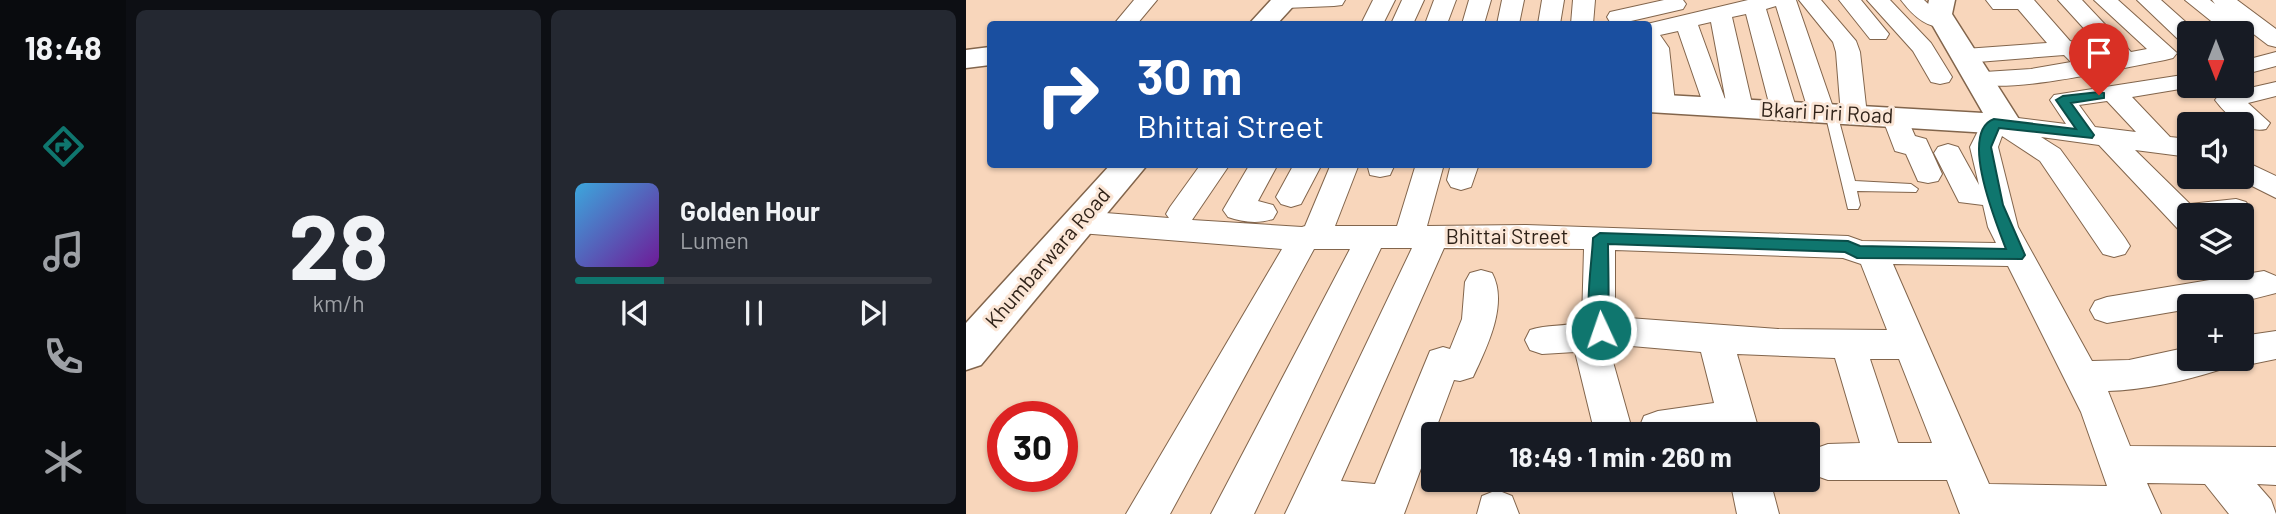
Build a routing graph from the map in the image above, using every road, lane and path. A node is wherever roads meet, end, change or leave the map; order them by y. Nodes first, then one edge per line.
1 (1146, 0) edge
2 (1334, 0) edge
3 (1384, 0) edge
4 (1413, 0) edge
5 (1445, 0) edge
6 (1480, 0) edge
7 (1513, 0) edge
8 (1584, 0) edge
9 (1785, 0) edge
10 (1810, 0) edge
11 (1850, 0) edge
12 (1878, 0) edge
13 (1912, 0) edge
14 (1997, 0) edge
15 (2069, 0) edge
16 (2105, 0) edge
17 (2148, 0) edge
18 (2196, 0) edge
19 (2223, 0) edge
20 (1285, 1) edge
21 (1558, 1) edge
22 (1765, 3) edge
23 (1685, 6) edge
24 (1720, 13) junction
25 (1617, 14) edge
26 (2253, 18) edge
27 (1128, 21) edge
28 (1265, 21) edge
29 (1374, 21) edge
30 (1403, 21) edge
31 (1437, 21) edge
32 (1474, 21) edge
33 (1509, 21) edge
34 (1550, 21) edge
35 (1582, 21) edge
36 (2177, 26) edge
37 (1652, 29) edge
38 (1878, 34) dead end
39 (1652, 39) edge
40 (1957, 39) edge
41 (1917, 41) junction
42 (2064, 48) junction
43 (2276, 55) edge
44 (987, 56) edge
45 (966, 59) edge
46 (2126, 60) junction
47 (2254, 63) edge
48 (2089, 66) junction
49 (1940, 77) dead end
50 (2177, 83) edge
51 (2276, 89) edge
52 (2114, 93) junction
53 (1655, 103) edge
54 (1728, 107) junction
55 (1784, 111) junction
56 (1836, 114) junction
57 (1895, 117) junction
58 (2258, 122) edge
59 (2000, 124) junction
60 (2097, 136) junction
61 (2177, 139) edge
62 (2157, 143) junction
63 (2177, 146) edge
64 (1948, 153) dead end
65 (2254, 157) edge
66 (2276, 161) edge
67 (1127, 168) edge
68 (1213, 168) edge
69 (1262, 168) edge
70 (1306, 168) edge
71 (1343, 168) edge
72 (1430, 168) edge
73 (2254, 176) edge
74 (1920, 182) joint
75 (1848, 186) junction
76 (2276, 188) edge
77 (1994, 195) junction
78 (1292, 197) dead end
79 (1853, 205) dead end
80 (2177, 209) edge
81 (1262, 212) dead end
82 (1181, 214) dead end
83 (1080, 222) junction
84 (1311, 237) junction
85 (1371, 237) junction
86 (1421, 237) junction
87 (1600, 238) junction
88 (2113, 246) dead end
89 (1872, 253) junction
90 (2017, 255) junction
91 (1481, 282) dead end
92 (2265, 284) edge
93 (2107, 310) dead end
94 (1594, 332) junction
95 (1714, 338) junction
96 (1542, 340) dead end
97 (1849, 344) junction
98 (1912, 345) junction
99 (966, 352) edge
100 (2177, 365) edge
101 (2083, 377) junction
102 (1612, 422) edge
103 (1738, 422) edge
104 (1959, 461) junction
105 (1828, 462) dead end
106 (1885, 462) junction
107 (2117, 464) junction
108 (2216, 466) junction
109 (2276, 466) edge
110 (1753, 492) edge
111 (1309, 506) edge
112 (1979, 509) edge
113 (2139, 510) edge
114 (1147, 514) edge
115 (1232, 514) edge
116 (1758, 514) edge
117 (2256, 514) edge

1 - 27 street
2 - 20 street
3 - 29 street
4 - 30 street
5 - 31 street
6 - 32 street
7 - 33 street
8 - 35 street
9 - 56 street
10 - 56 street
11 - 38 street
12 - 41 street
13 - 40 street
14 - 42 street
15 - 46 street
16 - 46 street
17 - 36 street
18 - 26 street
19 - 26 street
20 - 28 street
21 - 34 street
22 - 24 street
22 - 55 street
23 - 24 street
23 - 25 street
23 - 37 street
23 - 54 street
24 - 54 street
26 - 43 street
39 - 53 street
40 - 41 street
40 - 42 street
40 - 48 street
40 - 59 street
41 - 49 street
42 - 48 street
43 - 47 street
44 - 45 street
46 - 48 street
50 - 52 street
51 - 58 street
52 - 60 street
52 - 62 street
53 - 54 street, Bkari Piri Road
54 - 55 street, Bkari Piri Road
55 - 56 street, Bkari Piri Road
56 - 57 street, Bkari Piri Road
56 - 75 lane
57 - 59 street, Bkari Piri Road
57 - 74 street
59 - 60 street
59 - 77 street
59 - 88 street
60 - 62 street
60 - 80 street
61 - 62 street
62 - 63 street
64 - 77 street
65 - 66 street
67 - 83 street, Khumbarwara Road
68 - 82 street
69 - 81 street
70 - 78 street
71 - 84 street
72 - 86 street
73 - 76 street
74 - 75 lane
75 - 79 lane
77 - 90 street
83 - 84 street, Bhittai Street
83 - 99 street, Khumbarwara Road
84 - 85 street, Bhittai Street
84 - 114 street
85 - 86 street, Bhittai Street
85 - 115 street
86 - 87 street, Bhittai Street
86 - 111 street
87 - 89 street, Bhittai Street
87 - 94 street
89 - 90 street, Bhittai Street
89 - 98 street
90 - 101 street
91 - 111 street
92 - 93 street
94 - 95 street
94 - 96 street
94 - 102 street
95 - 97 street
95 - 103 street
97 - 98 street
97 - 106 street
98 - 104 street
100 - 101 street
101 - 107 street
104 - 106 street
104 - 112 street
105 - 106 street
107 - 108 street
107 - 113 street
108 - 109 street
108 - 117 street
110 - 116 street
112 - 113 street

